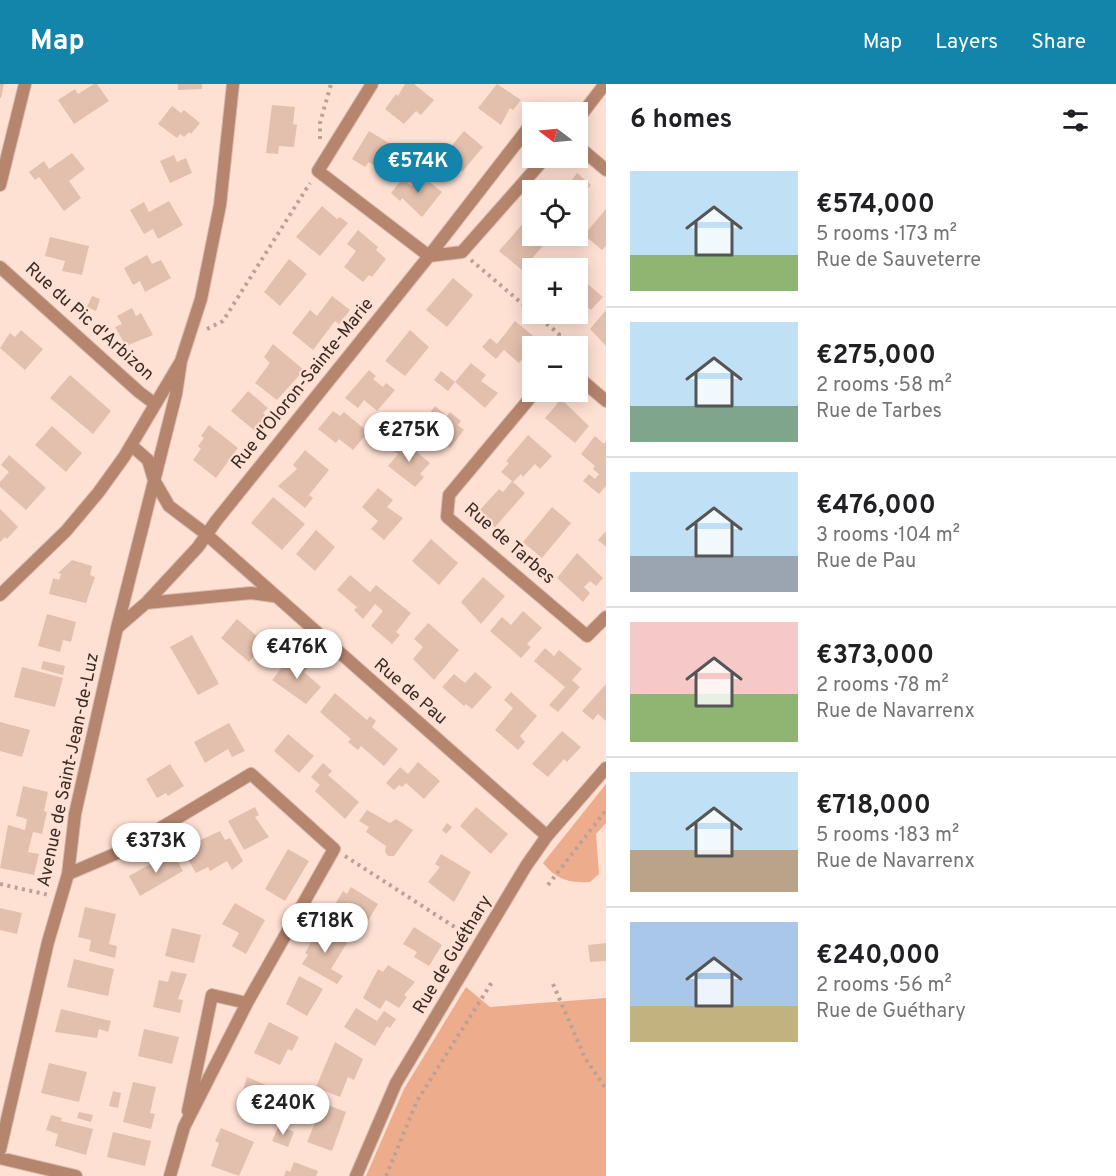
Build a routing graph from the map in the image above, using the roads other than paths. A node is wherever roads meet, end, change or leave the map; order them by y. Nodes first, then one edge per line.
1 (25, 84) edge
2 (232, 84) edge
3 (372, 84) edge
4 (605, 84) edge
5 (588, 106) edge
6 (522, 136) edge
7 (588, 155) edge
8 (536, 168) edge
9 (606, 170) edge
10 (0, 186) edge
11 (429, 256) junction
12 (0, 267) edge
13 (181, 361) junction
14 (588, 386) edge
15 (606, 401) edge
16 (527, 402) edge
17 (156, 404) junction
18 (130, 445) junction
19 (154, 480) junction
20 (206, 534) junction
21 (0, 595) edge
22 (273, 596) junction
23 (146, 603) junction
24 (606, 617) edge
25 (117, 628) junction
26 (606, 768) edge
27 (547, 836) junction
28 (68, 874) junction
29 (247, 1003) junction
30 (184, 1127) junction
31 (0, 1150) edge
32 (0, 1158) edge
33 (76, 1176) edge
34 (170, 1176) edge
35 (356, 1176) edge

1 - 10 street
2 - 13 street
3 - 11 street
4 - 5 street
6 - 11 street, Rue d'Oloron-Sainte-Marie
7 - 9 street
8 - 11 street
11 - 20 street, Rue d'Oloron-Sainte-Marie
12 - 17 street, Rue du Pic d'Arbizon
13 - 17 street
13 - 19 street, Avenue de Saint-Jean-de-Luz
14 - 15 street
16 - 24 street, Rue de Tarbes
17 - 18 street
18 - 19 street, Rue de Pau
18 - 21 street
19 - 20 street, Rue de Pau
19 - 25 street, Avenue de Saint-Jean-de-Luz
20 - 22 street, Rue de Pau
20 - 23 street, Rue d'Oloron-Sainte-Marie
22 - 23 street
22 - 27 street, Rue de Pau
23 - 25 street, Rue d'Oloron-Sainte-Marie
25 - 28 street, Avenue de Saint-Jean-de-Luz
26 - 27 street, Rue de Guéthary
27 - 35 street, Rue de Guéthary
28 - 29 street
28 - 31 street, Avenue de Saint-Jean-de-Luz
29 - 30 street
29 - 30 street
30 - 34 street
32 - 33 street

